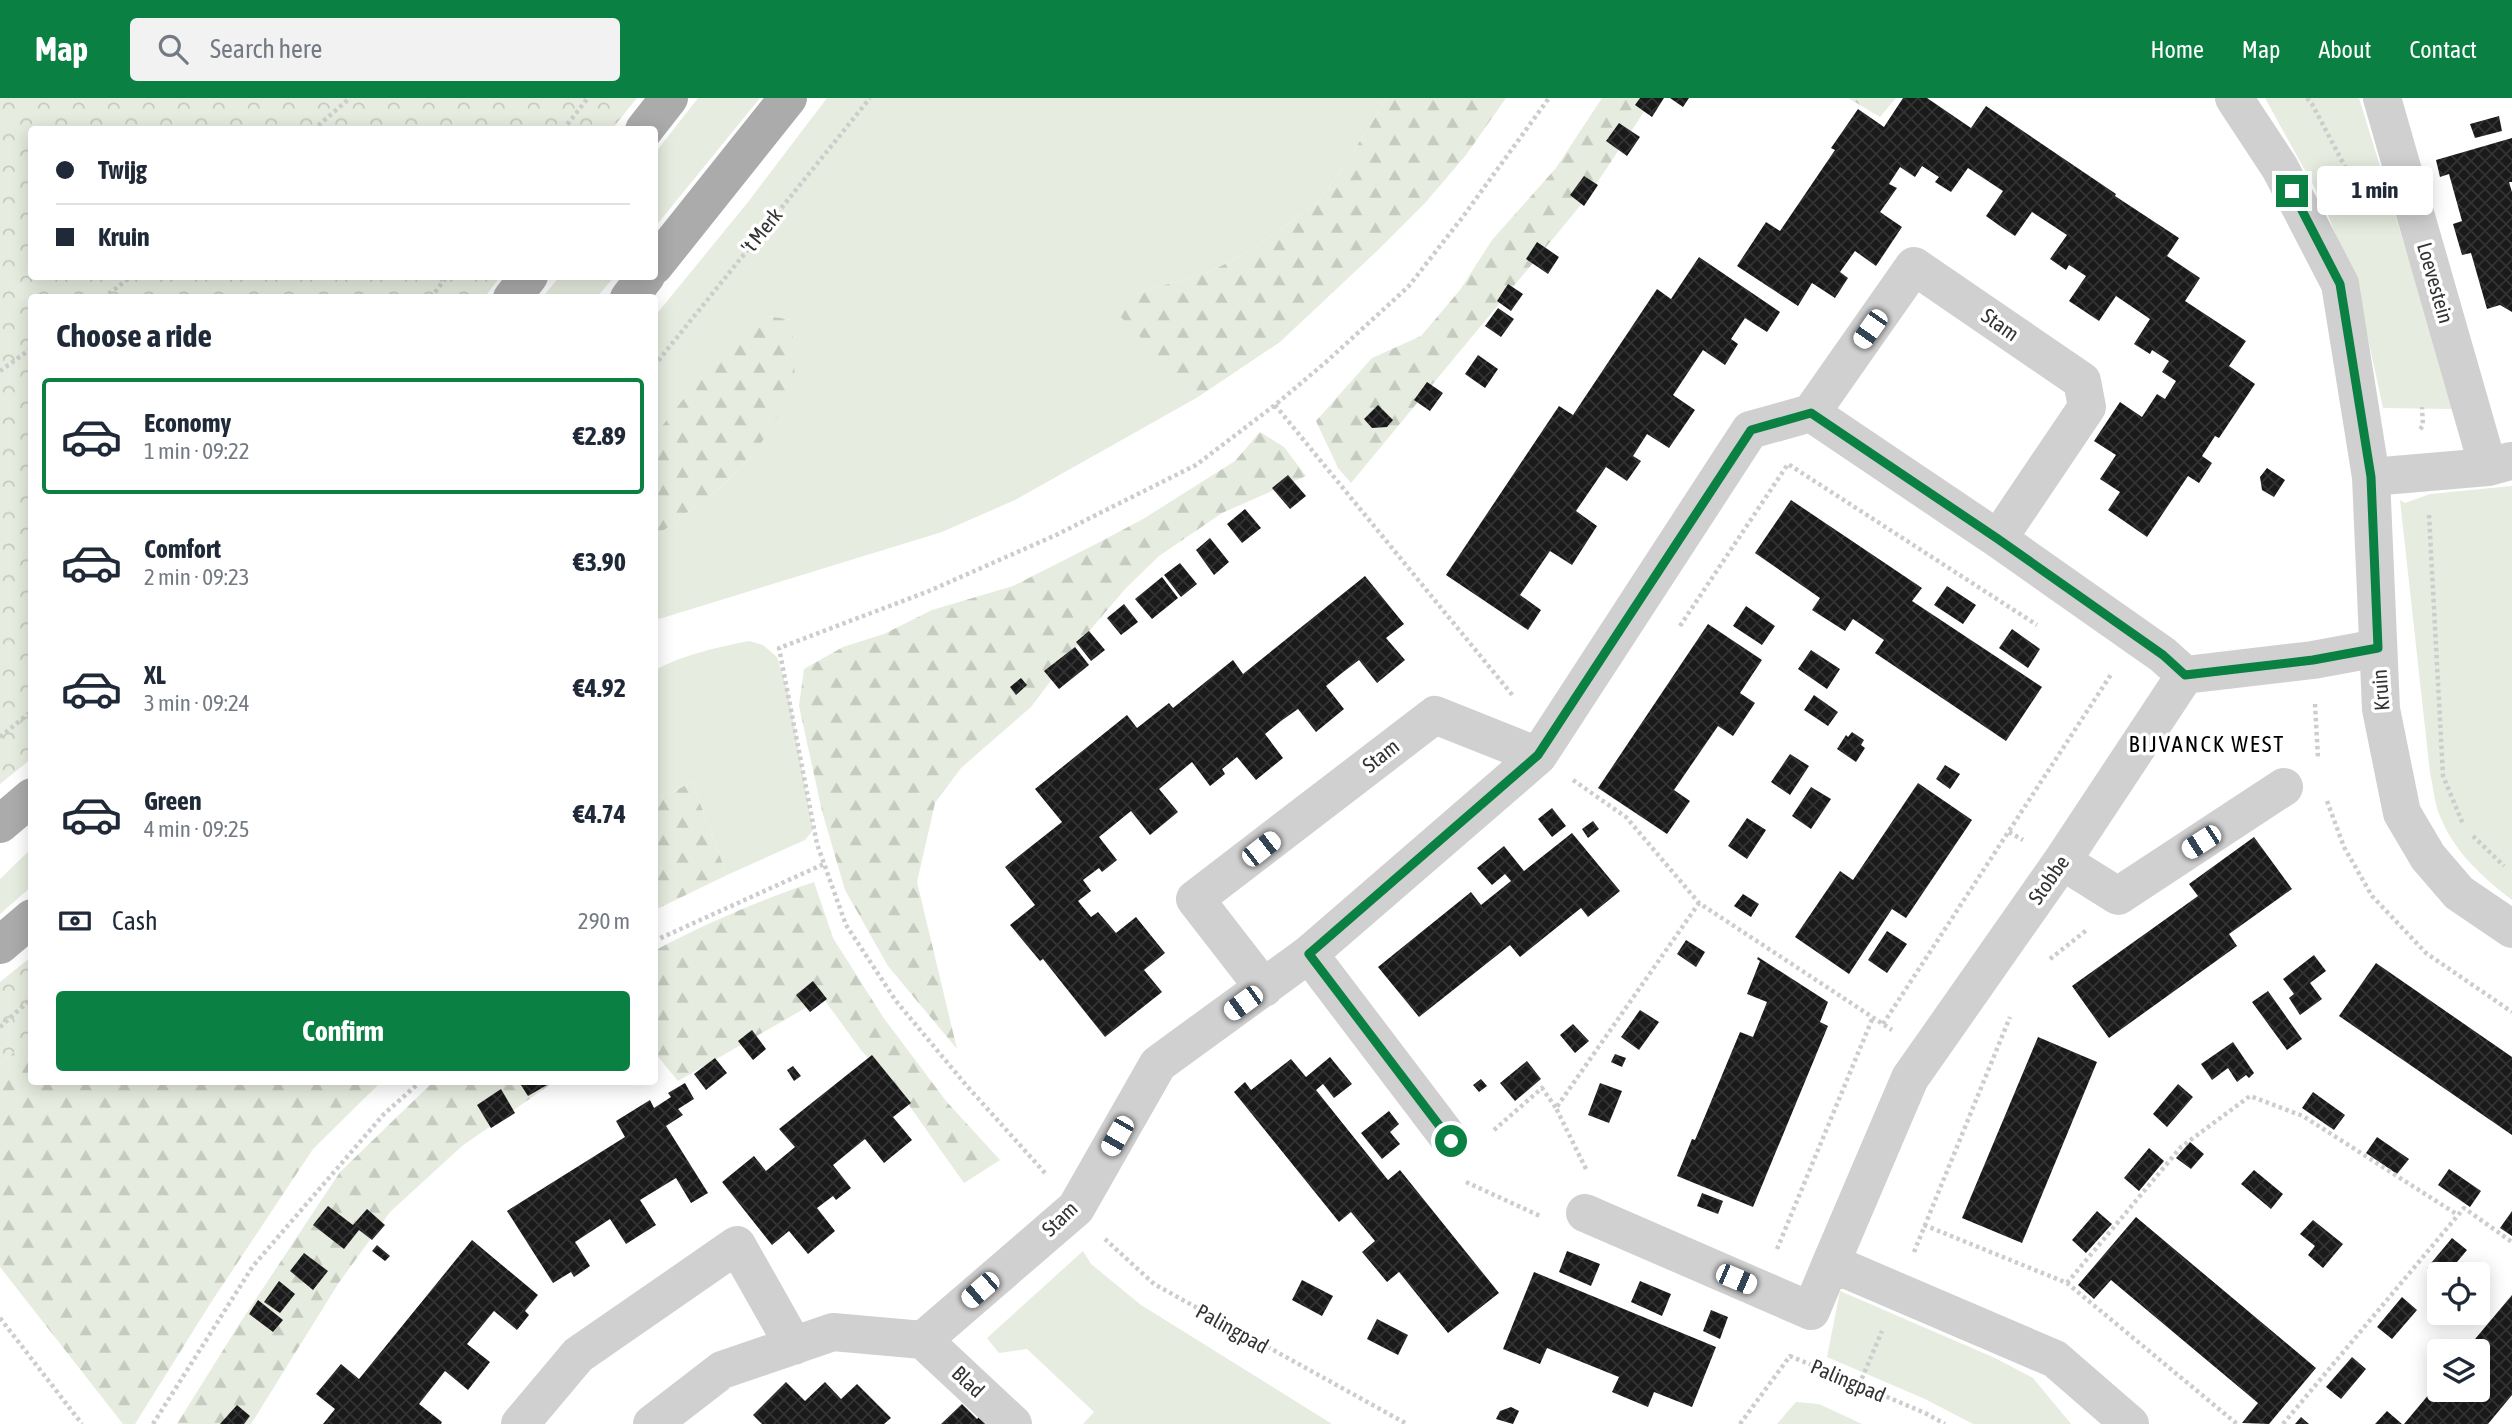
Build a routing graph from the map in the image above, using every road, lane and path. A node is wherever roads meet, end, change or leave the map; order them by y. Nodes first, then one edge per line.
1 (350, 98) edge
2 (588, 98) edge
3 (669, 98) edge
4 (788, 98) edge
5 (870, 98) edge
6 (1549, 98) edge
7 (2234, 98) edge
8 (2382, 98) edge
9 (318, 126) edge
10 (566, 126) edge
11 (647, 126) edge
12 (658, 261) edge
13 (127, 280) edge
14 (643, 280) edge
15 (108, 294) edge
16 (632, 294) edge
17 (28, 351) edge
18 (658, 361) edge
19 (0, 371) edge
20 (1275, 405) junction
21 (1811, 413) junction
22 (2500, 464) edge
23 (2427, 472) junction
24 (2371, 477) junction
25 (1998, 539) junction
26 (2043, 629) dead end
27 (1674, 635) dead end
28 (2378, 648) junction
29 (2101, 666) dead end
30 (2185, 675) junction
31 (28, 714) edge
32 (0, 737) edge
33 (1543, 748) junction
34 (1583, 771) dead end
35 (1576, 782) junction
36 (2284, 787) dead end
37 (28, 800) edge
38 (0, 824) edge
39 (2062, 861) junction
40 (824, 864) junction
41 (2508, 870) dead end
42 (2118, 897) junction
43 (1699, 903) junction
44 (28, 921) edge
45 (2512, 929) edge
46 (658, 939) edge
47 (0, 945) edge
48 (1309, 954) junction
49 (2043, 964) dead end
50 (1264, 988) junction
51 (28, 1002) edge
52 (2015, 1004) dead end
53 (1873, 1017) junction
54 (1883, 1024) junction
55 (0, 1027) edge
56 (1927, 1053) junction
57 (417, 1085) edge
58 (1556, 1108) junction
59 (1451, 1141) junction
60 (1076, 1208) junction
61 (1586, 1213) junction
62 (2458, 1215) junction
63 (1924, 1225) junction
64 (2512, 1242) edge
65 (1831, 1262) junction
66 (2067, 1283) junction
67 (1761, 1289) junction
68 (1899, 1292) junction
69 (0, 1318) edge
70 (923, 1340) junction
71 (794, 1346) junction
72 (1858, 1385) junction
73 (82, 1424) edge
74 (153, 1424) edge
75 (520, 1424) edge
76 (652, 1424) edge
77 (1013, 1424) edge
78 (1407, 1424) edge
79 (1740, 1424) edge
80 (1945, 1424) edge
81 (2130, 1424) edge
82 (2237, 1424) edge
83 (2283, 1424) edge

1 - 9 path
2 - 10 path
3 - 11 main road
4 - 12 main road
5 - 18 path, 't Merk
6 - 20 path
7 - 24 street, Kruin
8 - 22 street, Loevestein
13 - 15 path
14 - 16 main road
17 - 19 path
20 - 33 path
20 - 40 path, Palingpad
21 - 25 street
21 - 25 street, Stam
21 - 33 street, Stam
22 - 23 street, Loevestein
23 - 24 street, Loevestein
23 - 41 path
24 - 28 street, Kruin
25 - 30 street
26 - 27 path
28 - 30 street
28 - 45 street, Kruin
29 - 54 path
30 - 39 street, Stobbe
31 - 32 path
33 - 35 path
33 - 48 street, Stam
33 - 50 street, Stam
34 - 35 path
35 - 43 path
36 - 42 street
37 - 38 main road
39 - 42 street
39 - 56 street, Stobbe
40 - 46 path
40 - 60 path, Palingpad
42 - 49 path
43 - 53 path
43 - 58 path
44 - 47 main road
48 - 50 street, Stam
48 - 59 street
50 - 60 street, Stam
51 - 55 path
52 - 63 path
53 - 54 path
53 - 67 path
54 - 56 path
56 - 65 street, Stobbe
57 - 74 path
58 - 59 path
58 - 61 path
59 - 61 path
60 - 70 street, Stam
60 - 78 path, Palingpad
61 - 67 street, Stobbe
62 - 64 path
62 - 66 path
62 - 83 path
63 - 66 path
63 - 68 path
65 - 67 street, Stobbe
65 - 68 street
66 - 82 path
68 - 72 path
68 - 81 street
69 - 73 path
70 - 71 street
70 - 77 street, Blad
71 - 75 street
71 - 76 street
72 - 79 path, Palingpad
72 - 80 path, Palingpad

